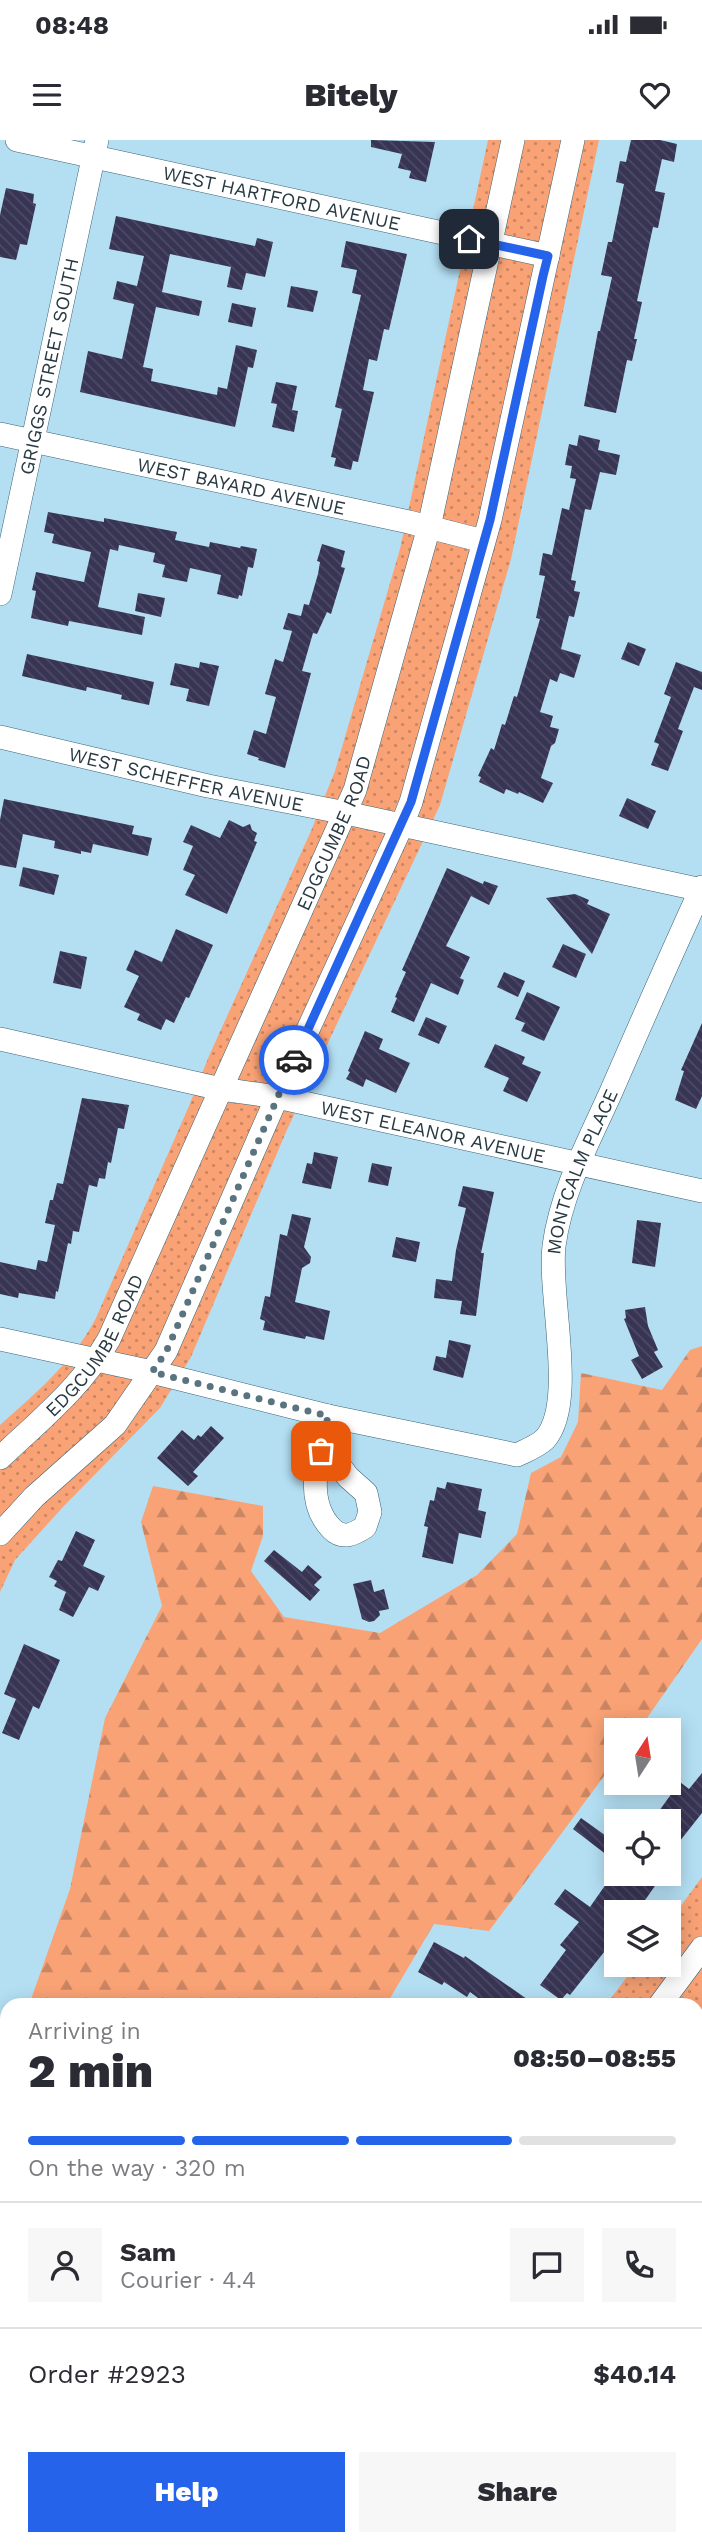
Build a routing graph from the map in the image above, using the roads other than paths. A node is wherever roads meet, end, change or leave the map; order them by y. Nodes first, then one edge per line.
1 (18, 140) edge
2 (513, 140) edge
3 (573, 140) edge
4 (96, 148) edge
5 (490, 243) junction
6 (548, 256) junction
7 (0, 434) edge
8 (33, 441) junction
9 (429, 527) junction
10 (483, 541) junction
11 (0, 594) edge
12 (0, 737) edge
13 (346, 813) junction
14 (402, 825) junction
15 (702, 889) edge
16 (0, 1039) edge
17 (221, 1089) junction
18 (277, 1097) junction
19 (578, 1165) junction
20 (702, 1191) edge
21 (0, 1339) edge
22 (97, 1361) junction
23 (152, 1372) junction
24 (328, 1416) junction
25 (322, 1443) dead end
26 (0, 1458) edge
27 (0, 1534) edge
28 (702, 1948) edge
29 (665, 1998) edge

1 - 4 street, WEST HARTFORD AVENUE
2 - 5 street, EDGCUMBE ROAD
3 - 6 street
4 - 5 street, WEST HARTFORD AVENUE
4 - 8 street, GRIGGS STREET SOUTH
5 - 6 street, WEST HARTFORD AVENUE
5 - 9 street, EDGCUMBE ROAD
6 - 10 street
7 - 8 street, WEST BAYARD AVENUE
8 - 9 street, WEST BAYARD AVENUE
8 - 11 street, GRIGGS STREET SOUTH
9 - 10 street, WEST BAYARD AVENUE
9 - 13 street, EDGCUMBE ROAD
10 - 14 street
12 - 13 street, WEST SCHEFFER AVENUE
13 - 14 street, WEST SCHEFFER AVENUE
13 - 17 street, EDGCUMBE ROAD
14 - 15 street, WEST SCHEFFER AVENUE
14 - 18 street
15 - 19 street, MONTCALM PLACE
16 - 17 street, WEST ELEANOR AVENUE
17 - 18 street, WEST ELEANOR AVENUE
17 - 22 street, EDGCUMBE ROAD
18 - 19 street, WEST ELEANOR AVENUE
18 - 23 street
19 - 20 street, WEST ELEANOR AVENUE
19 - 24 street, MONTCALM PLACE
21 - 22 street
22 - 23 street
22 - 26 street, EDGCUMBE ROAD
23 - 24 street
23 - 27 street
24 - 25 street
28 - 29 street

